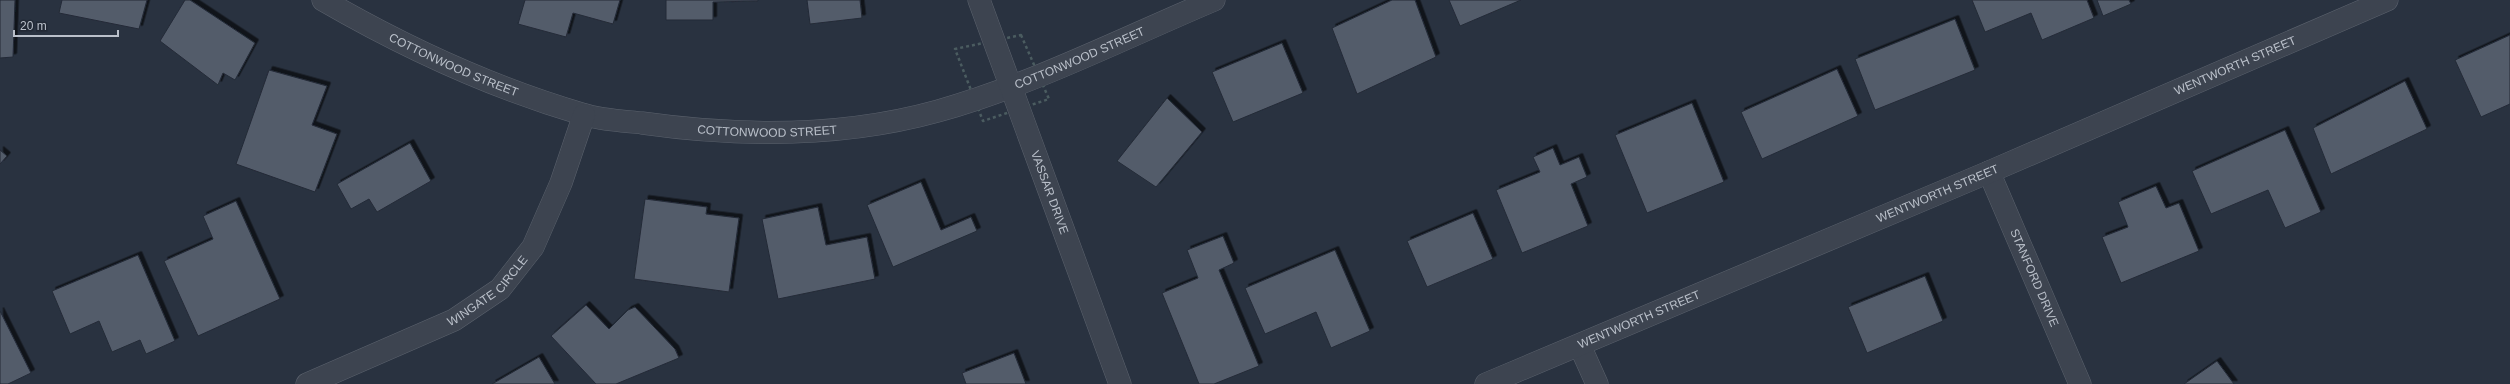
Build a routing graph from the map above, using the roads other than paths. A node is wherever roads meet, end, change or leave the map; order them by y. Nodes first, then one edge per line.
1 (323, 0) edge
2 (979, 0) edge
3 (1214, 0) edge
4 (2387, 0) edge
5 (1010, 87) junction
6 (584, 115) junction
7 (1990, 172) junction
8 (1580, 346) junction
9 (307, 384) edge
10 (1120, 384) edge
11 (1486, 384) edge
12 (1597, 384) edge
13 (2080, 384) edge

1 - 6 street, COTTONWOOD STREET
2 - 5 street, VASSAR DRIVE
3 - 5 street, COTTONWOOD STREET
4 - 7 street, WENTWORTH STREET
5 - 6 street, COTTONWOOD STREET
5 - 10 street, VASSAR DRIVE
6 - 9 street, WINGATE CIRCLE
7 - 8 street, WENTWORTH STREET
7 - 13 street, STANFORD DRIVE
8 - 11 street, WENTWORTH STREET
8 - 12 street

